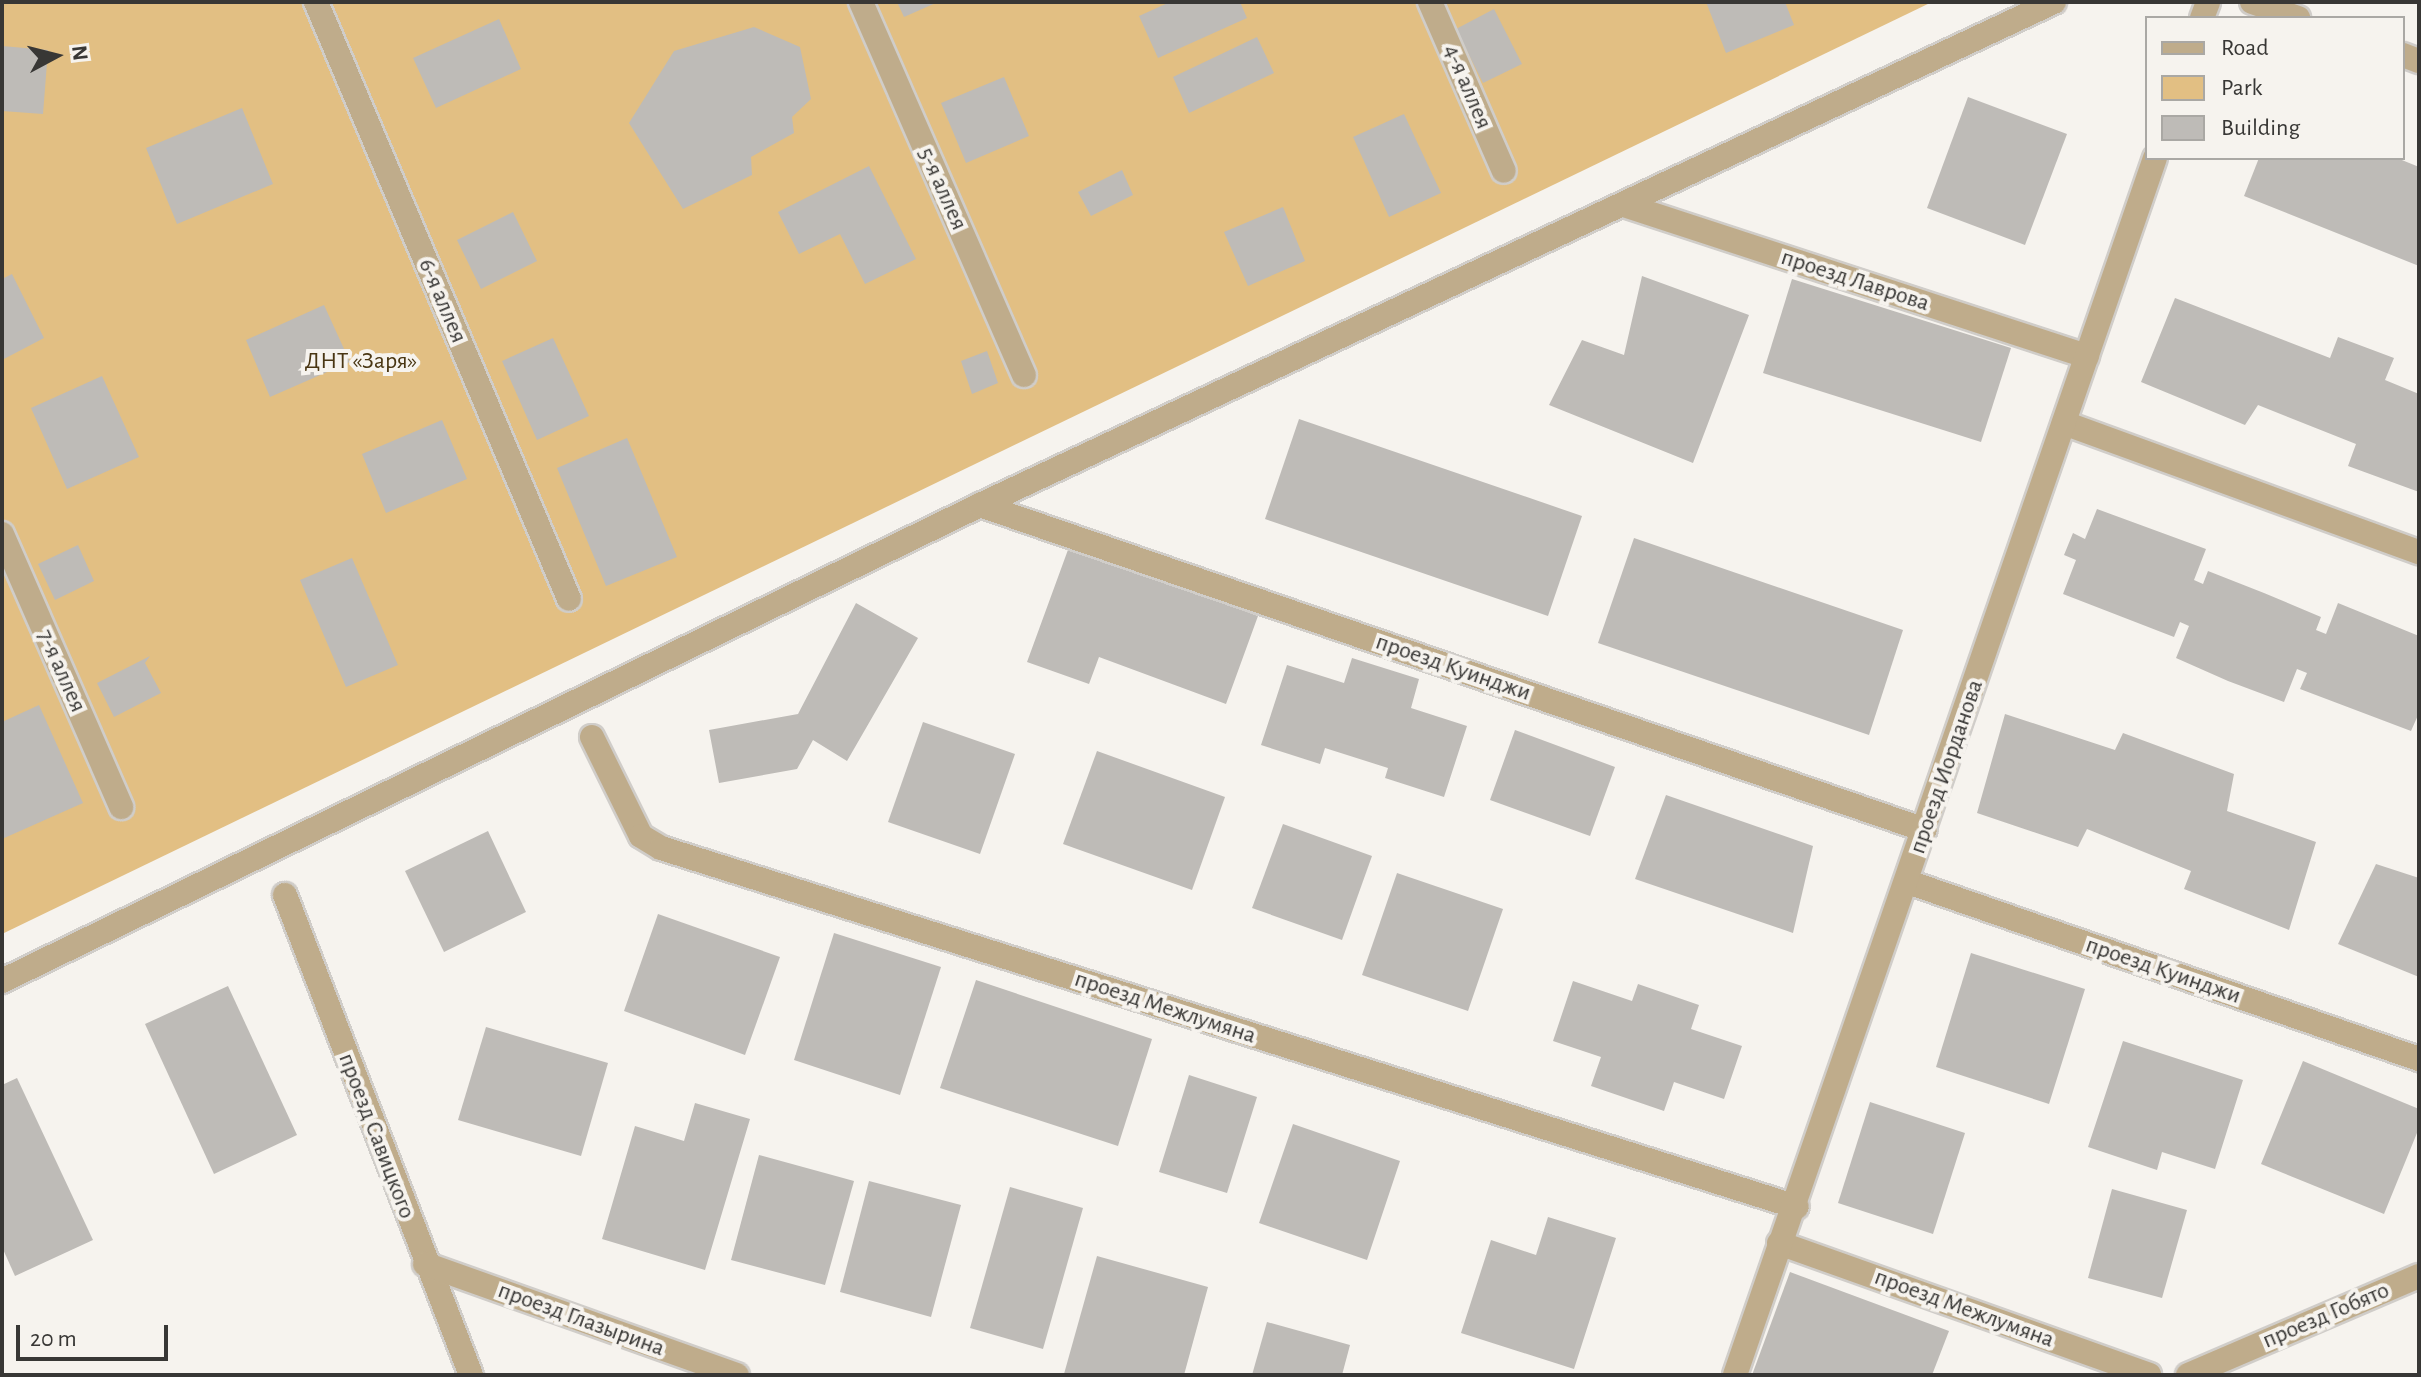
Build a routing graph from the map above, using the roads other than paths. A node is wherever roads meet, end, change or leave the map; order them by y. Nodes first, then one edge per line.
1 (316, 2) edge
2 (861, 2) edge
3 (1430, 2) edge
4 (2054, 2) edge
5 (2252, 2) edge
6 (2292, 16) edge
7 (2154, 160) edge
8 (1504, 171) dead end
9 (1624, 205) junction
10 (2087, 356) junction
11 (1024, 375) dead end
12 (2064, 423) junction
13 (980, 505) junction
14 (2, 534) edge
15 (2419, 552) edge
16 (569, 599) dead end
17 (592, 737) dead end
18 (121, 807) dead end
19 (1925, 830) junction
20 (1908, 882) junction
21 (285, 895) dead end
22 (2, 981) edge
23 (2419, 1059) edge
24 (1797, 1207) junction
25 (1779, 1243) junction
26 (425, 1264) junction
27 (2419, 1276) edge
28 (471, 1375) edge
29 (737, 1375) edge
30 (1735, 1375) edge
31 (2149, 1375) edge
32 (2188, 1375) edge

1 - 16 street, 6-я аллея
2 - 11 street, 5-я аллея
3 - 8 street, 4-я аллея
4 - 9 street
5 - 6 street
7 - 10 street, проезд Иорданова
9 - 10 street, проезд Лаврова
9 - 13 street
10 - 12 street, проезд Иорданова
12 - 15 street
12 - 19 street, проезд Иорданова
13 - 19 street, проезд Куинджи
13 - 22 street
14 - 18 street, 7-я аллея
17 - 24 street, проезд Межлумяна
19 - 20 street, проезд Иорданова
20 - 23 street, проезд Куинджи
20 - 24 street, проезд Иорданова
21 - 26 street, проезд Савицкого
24 - 25 street, проезд Иорданова
25 - 30 street, проезд Иорданова
25 - 31 street, проезд Межлумяна
26 - 28 street, проезд Савицкого
26 - 29 street, проезд Глазырина
27 - 32 street, проезд Гобято

